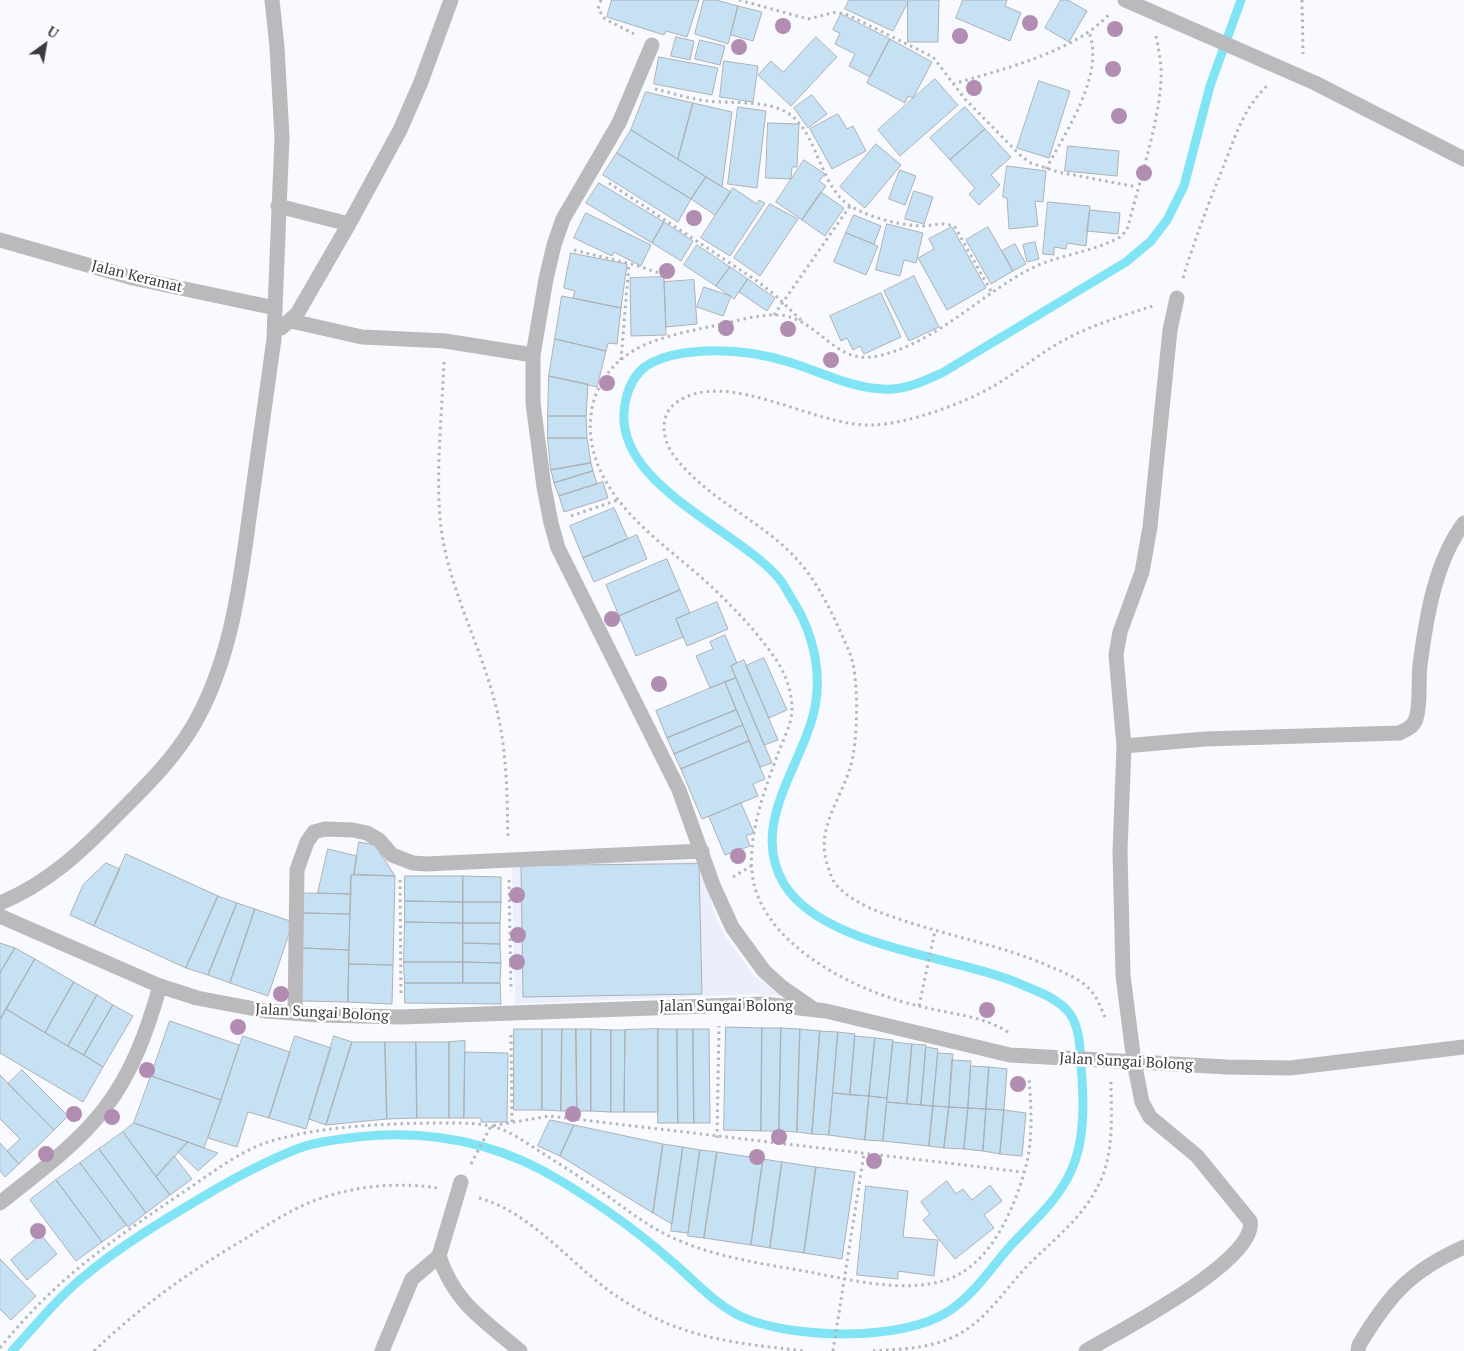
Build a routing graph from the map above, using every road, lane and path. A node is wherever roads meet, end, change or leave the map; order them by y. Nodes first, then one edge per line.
1 (272, 0) edge
2 (451, 0) edge
3 (601, 0) edge
4 (739, 0) edge
5 (1125, 0) edge
6 (1302, 0) edge
7 (1112, 11) dead end
8 (1150, 12) junction
9 (1089, 32) junction
10 (652, 45) joint
11 (1287, 72) junction
12 (638, 84) junction
13 (953, 84) junction
14 (1464, 159) edge
15 (1046, 169) junction
16 (591, 172) junction
17 (1137, 187) junction
18 (278, 206) junction
19 (850, 206) junction
20 (350, 224) junction
21 (0, 240) edge
22 (554, 245) junction
23 (629, 263) junction
24 (662, 274) dead end
25 (992, 293) junction
26 (1177, 298) junction
27 (784, 303) junction
28 (275, 308) junction
29 (773, 316) junction
30 (291, 321) junction
31 (805, 325) junction
32 (275, 329) junction
33 (445, 342) junction
34 (532, 354) junction
35 (621, 361) junction
36 (618, 500) junction
37 (551, 522) junction
38 (1464, 523) edge
39 (1124, 746) junction
40 (702, 852) junction
41 (400, 859) junction
42 (509, 861) junction
43 (0, 903) edge
44 (0, 916) edge
45 (935, 931) junction
46 (160, 986) junction
47 (719, 1004) junction
48 (919, 1006) junction
49 (812, 1008) junction
50 (295, 1014) junction
51 (511, 1014) junction
52 (401, 1017) junction
53 (1106, 1026) dead end
54 (1464, 1047) edge
55 (1034, 1057) junction
56 (1107, 1060) junction
57 (1134, 1062) junction
58 (512, 1123) junction
59 (491, 1126) junction
60 (717, 1138) junction
61 (864, 1154) junction
62 (1023, 1172) junction
63 (461, 1182) joint
64 (0, 1204) edge
65 (1464, 1247) edge
66 (439, 1256) junction
67 (846, 1279) junction
68 (923, 1347) junction
69 (0, 1348) edge
70 (382, 1351) edge
71 (520, 1351) edge
72 (834, 1351) edge
73 (872, 1351) edge
74 (928, 1351) edge
75 (1086, 1351) edge
76 (1358, 1351) edge

1 - 18 street
2 - 20 street
3 - 10 path
4 - 13 path
5 - 8 street
6 - 11 path
7 - 9 path
8 - 11 street
8 - 17 path
9 - 13 path
9 - 15 path
10 - 12 street
11 - 14 street
11 - 26 path
12 - 16 street
12 - 19 path
13 - 15 path
15 - 17 path
16 - 22 street
16 - 27 path
17 - 25 path
18 - 20 street
18 - 28 street
19 - 25 path
19 - 27 path
20 - 30 street
21 - 28 street, Jalan Keramat
22 - 23 path
22 - 34 street
23 - 24 path
23 - 35 path
25 - 31 path
26 - 39 street
26 - 45 path
27 - 29 path
27 - 31 path
28 - 32 street
29 - 31 path
29 - 35 path
30 - 32 street
30 - 33 street
32 - 43 street
33 - 34 street
33 - 42 path
34 - 37 street
35 - 36 path
36 - 37 path
36 - 48 path
37 - 40 street
38 - 39 street
39 - 57 street
40 - 42 street
40 - 49 street
41 - 42 street
41 - 50 street
41 - 52 path
42 - 51 path
44 - 46 street, Jalan Sungai Bolong
45 - 48 path
45 - 53 path
46 - 50 street, Jalan Sungai Bolong
46 - 64 street
47 - 49 street, Jalan Sungai Bolong
47 - 51 street, Jalan Sungai Bolong
47 - 60 path
48 - 55 path
49 - 55 street, Jalan Sungai Bolong
50 - 52 street, Jalan Sungai Bolong
51 - 52 street, Jalan Sungai Bolong
51 - 58 path
54 - 57 street, Jalan Sungai Bolong
55 - 56 street, Jalan Sungai Bolong
55 - 62 path
56 - 57 street, Jalan Sungai Bolong
56 - 68 path
57 - 75 street
58 - 59 path
58 - 60 path
59 - 63 path
59 - 67 path
59 - 69 path
60 - 61 path
61 - 62 path
61 - 67 path
62 - 67 path
63 - 66 street
65 - 76 street
66 - 70 street
66 - 71 street
67 - 72 path
68 - 73 path
68 - 74 path

